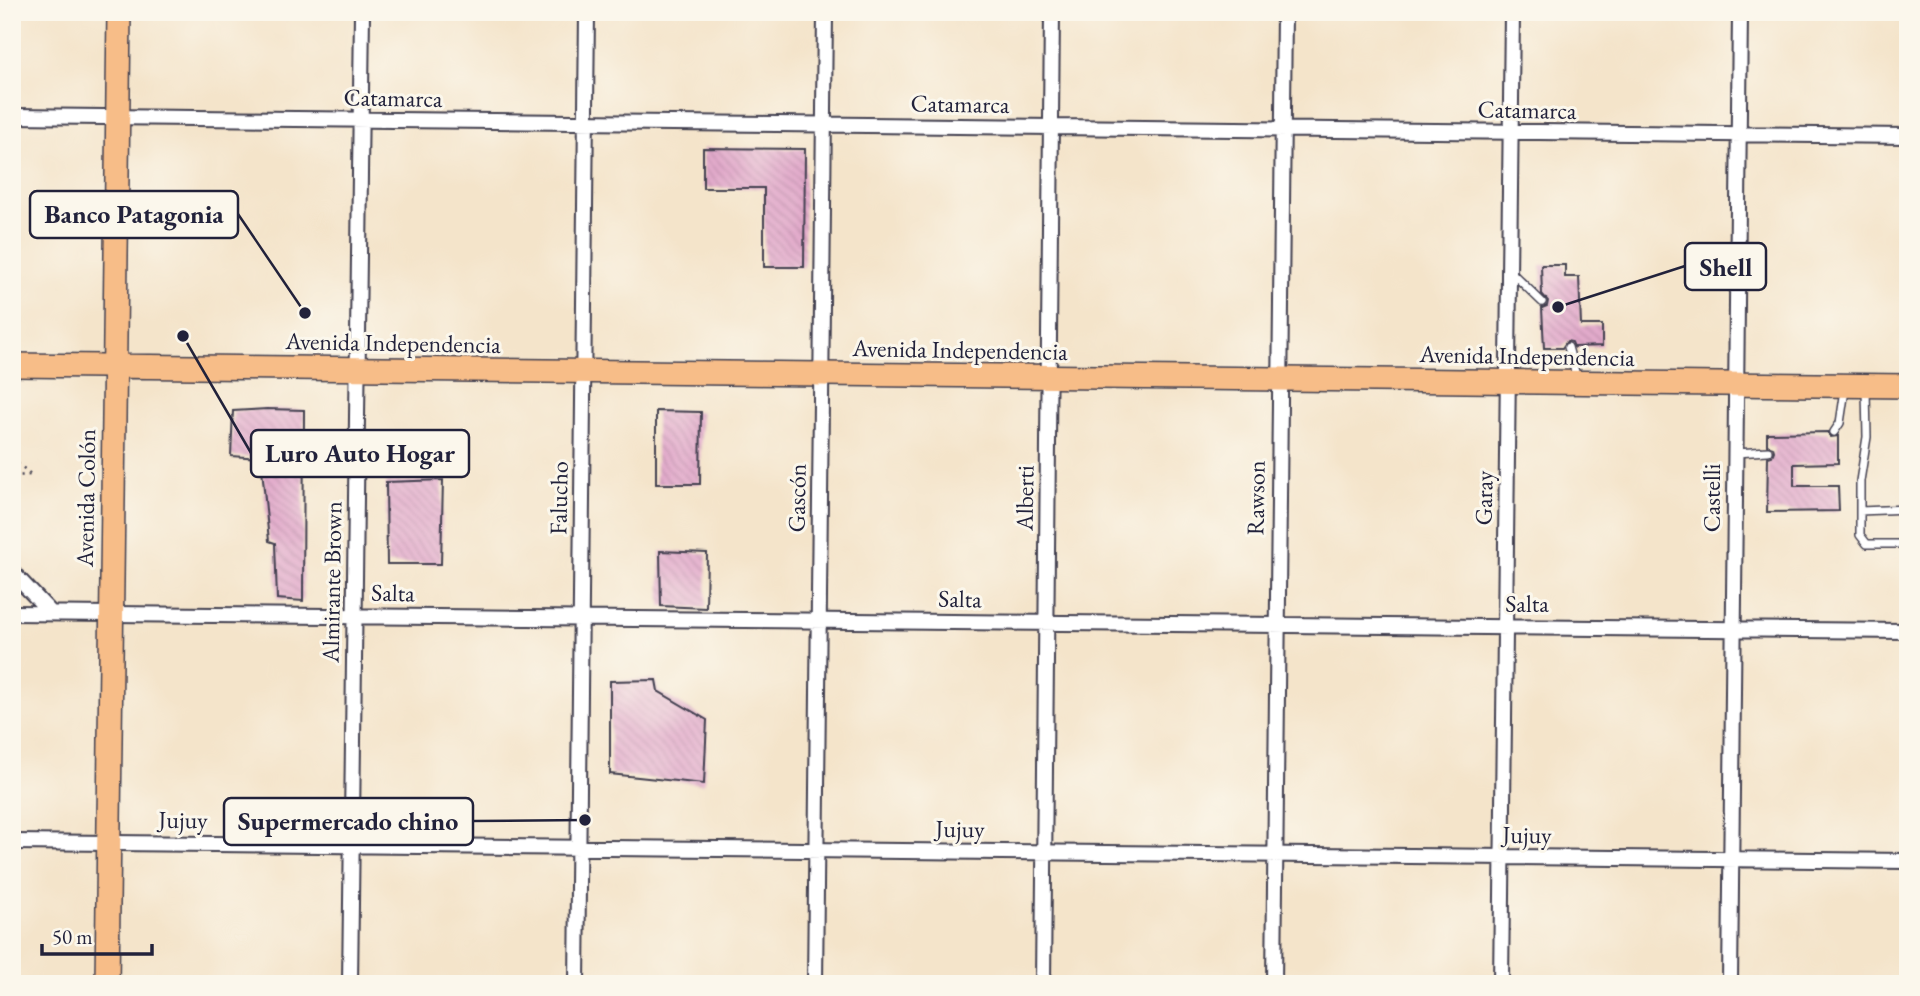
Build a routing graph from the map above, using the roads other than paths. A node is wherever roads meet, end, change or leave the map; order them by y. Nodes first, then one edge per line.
1 (119, 12) edge
2 (362, 12) edge
3 (587, 12) edge
4 (825, 12) edge
5 (1052, 12) edge
6 (1284, 12) edge
7 (1512, 12) edge
8 (1740, 12) edge
9 (12, 116) edge
10 (117, 117) junction
11 (360, 121) junction
12 (586, 123) junction
13 (824, 125) junction
14 (1051, 127) junction
15 (1283, 130) junction
16 (1511, 132) junction
17 (1738, 134) junction
18 (1908, 136) edge
19 (1509, 270) junction
20 (1542, 302) dead end
21 (1568, 347) dead end
22 (14, 364) edge
23 (114, 367) junction
24 (358, 368) junction
25 (583, 372) junction
26 (821, 374) junction
27 (1049, 377) junction
28 (1280, 379) junction
29 (1508, 382) junction
30 (1578, 383) junction
31 (1736, 384) junction
32 (1856, 386) junction
33 (1908, 386) edge
34 (1834, 432) dead end
35 (1768, 451) dead end
36 (1736, 453) junction
37 (1908, 509) edge
38 (1860, 511) junction
39 (1908, 544) edge
40 (12, 572) edge
41 (12, 613) edge
42 (51, 613) junction
43 (111, 614) junction
44 (355, 615) junction
45 (581, 618) junction
46 (819, 621) junction
47 (1046, 623) junction
48 (1278, 625) junction
49 (1505, 627) junction
50 (1734, 629) junction
51 (1908, 631) edge
52 (12, 842) edge
53 (109, 842) junction
54 (352, 845) junction
55 (578, 847) junction
56 (817, 850) junction
57 (1044, 852) junction
58 (1275, 855) junction
59 (1502, 857) junction
60 (1731, 859) junction
61 (1908, 861) edge
62 (107, 984) edge
63 (350, 984) edge
64 (577, 984) edge
65 (815, 984) edge
66 (1043, 984) edge
67 (1274, 984) edge
68 (1501, 984) edge
69 (1730, 984) edge

1 - 10 main road, Avenida Colón
2 - 11 street, Almirante Brown
3 - 12 street, Falucho
4 - 13 street, Gascón
5 - 14 street, Alberti
6 - 15 street, Rawson
7 - 16 street, Garay
8 - 17 street, Castelli
9 - 10 street, Catamarca
10 - 11 street, Catamarca
10 - 23 main road, Avenida Colón
11 - 12 street, Catamarca
11 - 24 street, Almirante Brown
12 - 13 street, Catamarca
12 - 25 street, Falucho
13 - 14 street, Catamarca
13 - 26 street, Gascón
14 - 15 street, Catamarca
14 - 27 street, Alberti
15 - 16 street, Catamarca
15 - 28 street, Rawson
16 - 17 street, Catamarca
16 - 19 street, Garay
17 - 18 street, Catamarca
17 - 31 street, Castelli
19 - 20 lane
19 - 29 street, Garay
21 - 30 lane
22 - 23 main road, Avenida Independencia
23 - 24 main road, Avenida Independencia
23 - 43 main road, Avenida Colón
24 - 25 main road, Avenida Independencia
24 - 44 street, Almirante Brown
25 - 26 main road, Avenida Independencia
25 - 45 street, Falucho
26 - 27 main road, Avenida Independencia
26 - 46 street, Gascón
27 - 28 main road, Avenida Independencia
27 - 47 street, Alberti
28 - 29 main road, Avenida Independencia
28 - 48 street, Rawson
29 - 30 main road, Avenida Independencia
29 - 49 street, Garay
30 - 31 main road, Avenida Independencia
31 - 32 main road, Avenida Independencia
31 - 36 street, Castelli
32 - 33 main road, Avenida Independencia
32 - 34 lane
32 - 38 lane
35 - 36 lane
36 - 50 street, Castelli
37 - 38 lane
38 - 39 lane
40 - 42 street
41 - 42 street, Salta
42 - 43 street, Salta
43 - 44 street, Salta
43 - 53 main road, Avenida Colón
44 - 45 street, Salta
44 - 54 street, Almirante Brown
45 - 46 street, Salta
45 - 55 street, Falucho
46 - 47 street, Salta
46 - 56 street, Gascón
47 - 48 street, Salta
47 - 57 street, Alberti
48 - 49 street, Salta
48 - 58 street, Rawson
49 - 50 street, Salta
49 - 59 street, Garay
50 - 51 street, Salta
50 - 60 street, Castelli
52 - 53 street, Jujuy
53 - 54 street, Jujuy
53 - 62 main road, Avenida Colón
54 - 55 street, Jujuy
54 - 63 street, Almirante Brown
55 - 56 street, Jujuy
55 - 64 street, Falucho
56 - 57 street, Jujuy
56 - 65 street, Gascón
57 - 58 street, Jujuy
57 - 66 street, Alberti
58 - 59 street, Jujuy
58 - 67 street, Rawson
59 - 60 street, Jujuy
59 - 68 street, Garay
60 - 61 street, Jujuy
60 - 69 street, Castelli

